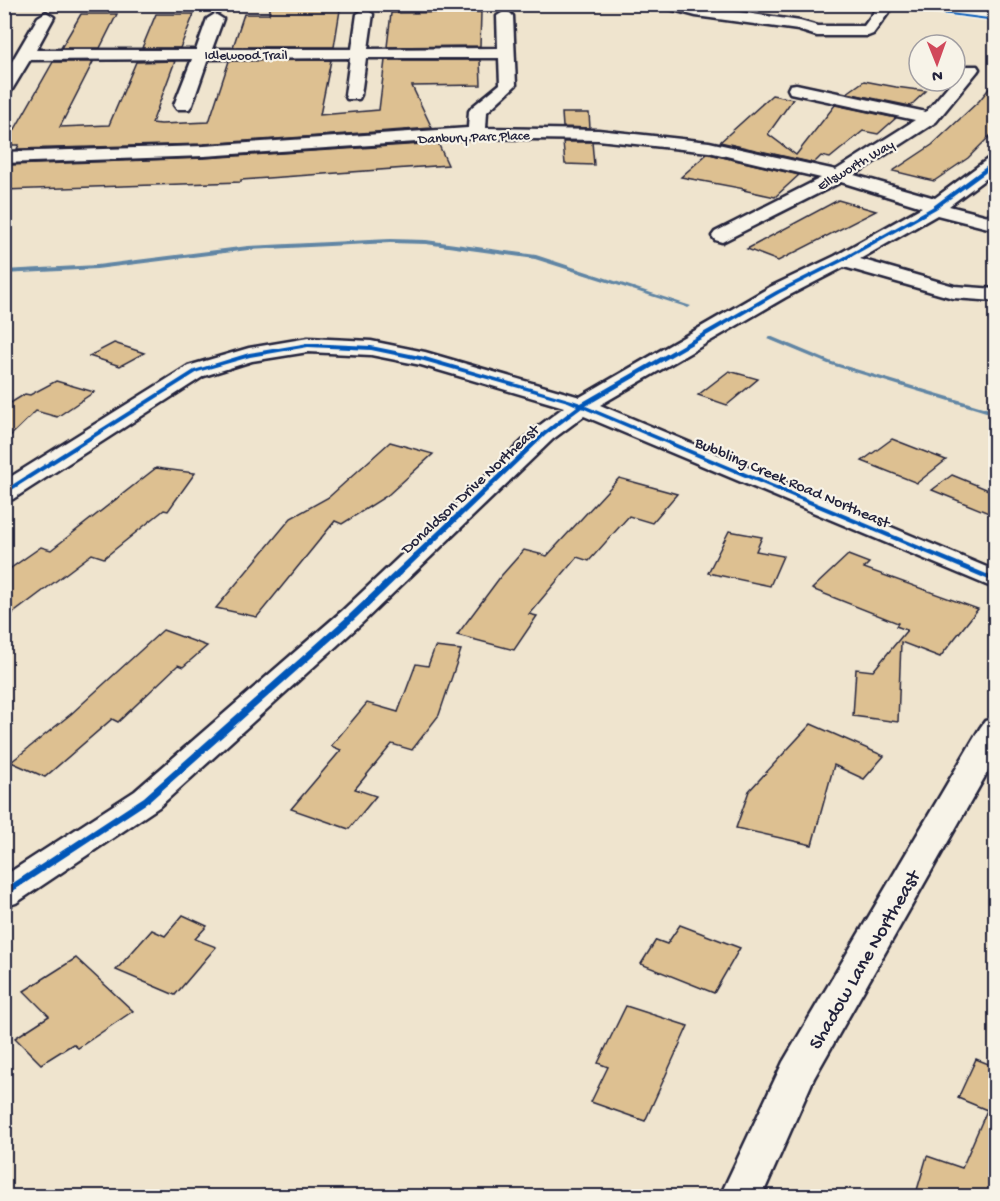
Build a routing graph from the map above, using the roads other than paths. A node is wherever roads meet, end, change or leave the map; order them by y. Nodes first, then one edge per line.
1 (667, 4) edge
2 (888, 4) edge
3 (913, 4) edge
4 (365, 14) dead end
5 (505, 15) dead end
6 (996, 15) edge
7 (46, 17) dead end
8 (215, 19) dead end
9 (359, 53) junction
10 (507, 53) junction
11 (202, 54) junction
12 (25, 55) junction
13 (971, 69) dead end
14 (4, 89) edge
15 (796, 89) dead end
16 (353, 95) dead end
17 (183, 105) dead end
18 (930, 118) junction
19 (477, 133) junction
20 (4, 158) edge
21 (996, 162) edge
22 (839, 176) junction
23 (935, 207) junction
24 (996, 224) edge
25 (722, 236) dead end
26 (842, 260) junction
27 (996, 295) edge
28 (581, 406) junction
29 (4, 493) edge
30 (996, 581) edge
31 (996, 728) edge
32 (4, 894) edge
33 (741, 1197) edge

1 - 2 street
3 - 6 street
4 - 9 street
5 - 10 street
7 - 12 street
8 - 11 street
9 - 10 street, Idlewood Trail
9 - 11 street, Idlewood Trail
9 - 16 street
10 - 19 street
11 - 12 street, Idlewood Trail
11 - 17 street
12 - 14 street
13 - 18 street, Ellsworth Way
15 - 18 street
18 - 22 street, Ellsworth Way
19 - 20 street, Danbury Parc Place
19 - 22 street, Danbury Parc Place
21 - 23 street, Donaldson Drive Northeast
22 - 23 street, Danbury Parc Place
22 - 25 street, Ellsworth Way
23 - 24 street, Danbury Parc Place
23 - 26 street, Donaldson Drive Northeast
26 - 27 street
26 - 28 street, Donaldson Drive Northeast
28 - 29 street, Bubbling Creek Road Northeast
28 - 30 street, Bubbling Creek Road Northeast
28 - 32 street, Donaldson Drive Northeast
31 - 33 street, Shadow Lane Northeast

